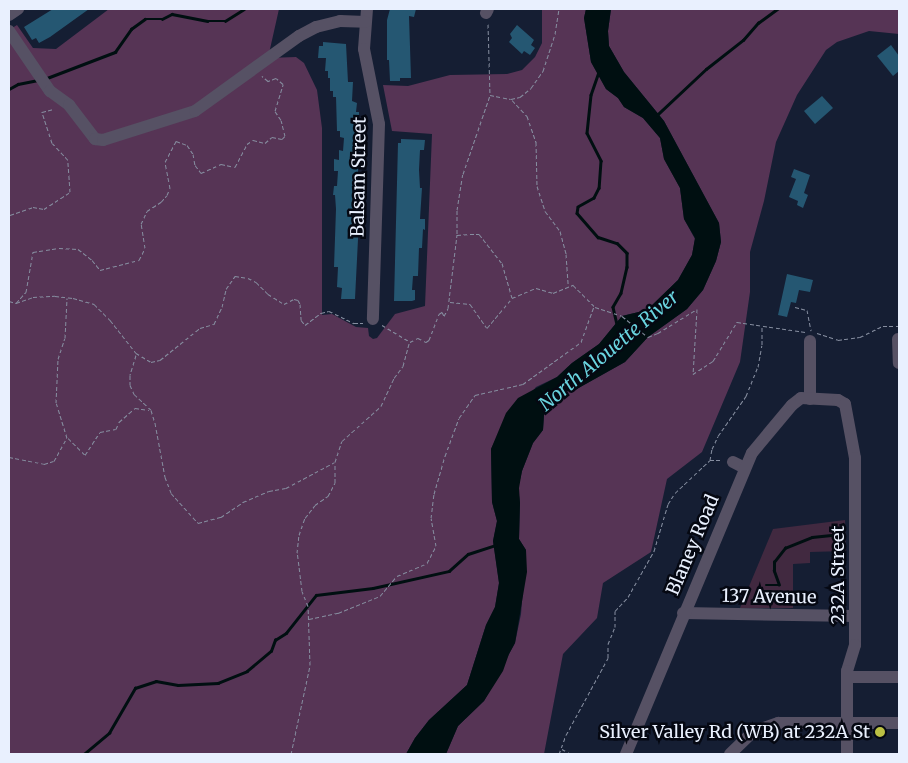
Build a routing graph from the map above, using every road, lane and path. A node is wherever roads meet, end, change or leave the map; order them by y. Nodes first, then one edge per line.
1 (18, 9) edge
2 (559, 9) edge
3 (487, 11) edge
4 (9, 15) edge
5 (366, 15) edge
6 (9, 31) edge
7 (252, 69) junction
8 (490, 95) junction
9 (511, 99) junction
10 (70, 105) junction
11 (9, 214) edge
12 (457, 235) junction
13 (568, 285) junction
14 (68, 298) junction
15 (512, 298) junction
16 (9, 301) edge
17 (450, 302) junction
18 (16, 303) junction
19 (595, 307) junction
20 (795, 307) dead end
21 (372, 322) junction
22 (762, 326) junction
23 (899, 326) edge
24 (810, 337) junction
25 (898, 339) edge
26 (410, 342) junction
27 (136, 353) junction
28 (899, 362) edge
29 (810, 398) junction
30 (151, 410) junction
31 (67, 438) junction
32 (9, 457) edge
33 (710, 460) junction
34 (335, 462) junction
35 (733, 462) joint
36 (745, 468) junction
37 (683, 613) junction
38 (855, 616) junction
39 (309, 619) junction
40 (847, 677) junction
41 (899, 677) edge
42 (847, 722) junction
43 (899, 723) edge
44 (561, 749) junction
45 (291, 754) edge
46 (559, 754) edge
47 (571, 754) edge
48 (626, 754) edge
49 (730, 754) edge
50 (847, 754) edge

1 - 4 street
2 - 9 path
3 - 8 path
5 - 7 street
5 - 21 street, Balsam Street
6 - 10 street
7 - 10 street
7 - 18 path
8 - 9 path
8 - 12 path
9 - 13 path
10 - 11 path
12 - 15 path
12 - 17 path
13 - 15 path
13 - 19 path
14 - 18 path
14 - 27 path
14 - 31 path
15 - 17 path
16 - 18 path
17 - 26 path
19 - 22 path
19 - 39 path
20 - 24 path
21 - 26 path
21 - 27 path
22 - 24 path
22 - 33 path
23 - 24 path
24 - 29 street
25 - 28 street
26 - 34 path
27 - 30 path
29 - 36 street, Blaney Road
29 - 38 street, 232A Street
30 - 31 path
30 - 34 path
31 - 32 path
33 - 35 path
33 - 44 path
34 - 39 path
35 - 36 street
36 - 37 street, Blaney Road
37 - 38 street, 137 Avenue
37 - 48 street, Blaney Road
38 - 40 street, 232A Street
39 - 45 path
40 - 41 street
40 - 42 street, 232A Street
42 - 43 street
42 - 49 street
42 - 50 street, 232A Street
44 - 46 path
44 - 47 path

